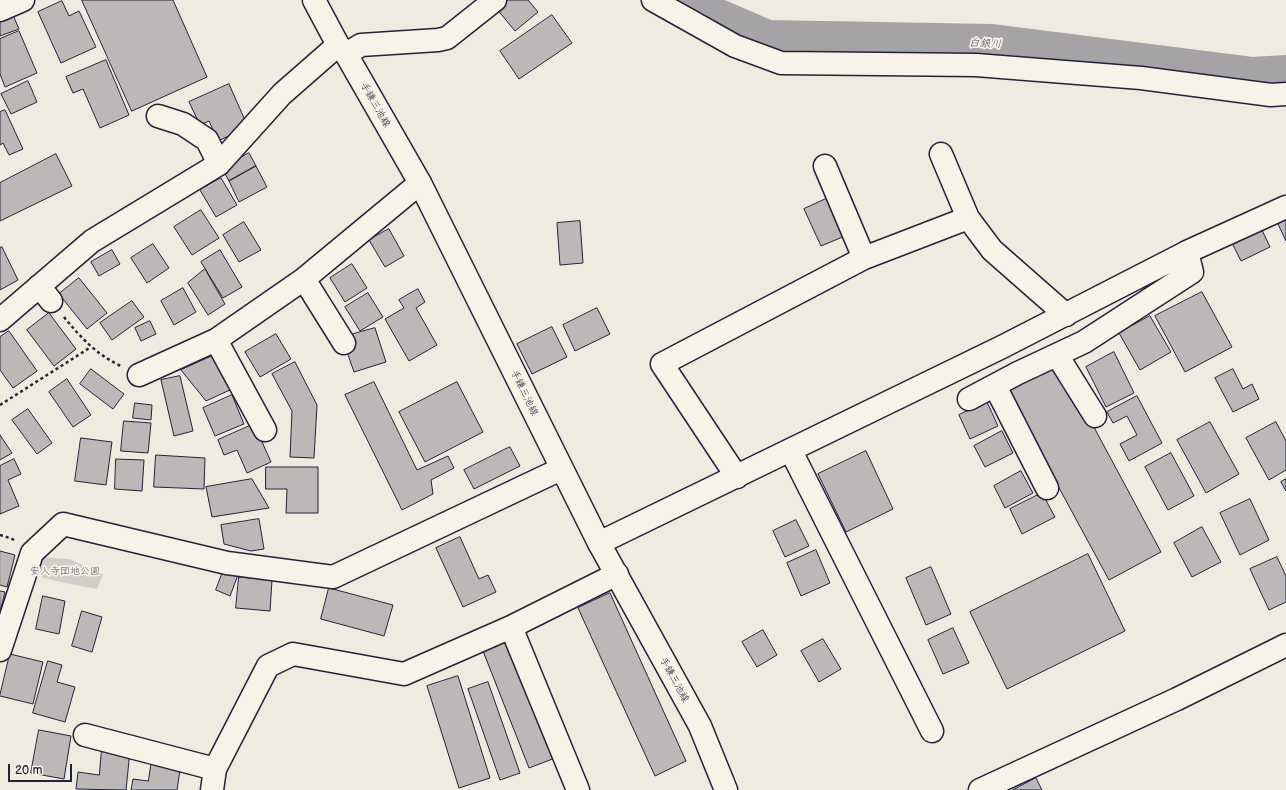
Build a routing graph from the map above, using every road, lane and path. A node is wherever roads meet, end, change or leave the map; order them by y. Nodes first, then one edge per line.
1 (23, 0) edge
2 (314, 0) edge
3 (495, 0) edge
4 (653, 0) edge
5 (0, 10) edge
6 (342, 50) junction
7 (1286, 94) edge
8 (158, 116) dead end
9 (941, 154) dead end
10 (219, 164) junction
11 (825, 166) dead end
12 (420, 183) junction
13 (1286, 207) edge
14 (968, 218) junction
15 (1187, 252) junction
16 (864, 258) junction
17 (304, 279) junction
18 (45, 293) junction
19 (1066, 315) junction
20 (0, 320) edge
21 (216, 340) junction
22 (344, 344) dead end
23 (91, 347) junction
24 (1002, 347) junction
25 (1057, 355) junction
26 (1018, 373) junction
27 (140, 375) joint
28 (994, 386) junction
29 (969, 399) dead end
30 (0, 405) edge
31 (1095, 416) dead end
32 (265, 430) dead end
33 (791, 451) junction
34 (561, 469) junction
35 (737, 477) junction
36 (1047, 488) dead end
37 (599, 543) junction
38 (617, 574) junction
39 (511, 627) junction
40 (1286, 645) edge
41 (0, 650) edge
42 (932, 731) dead end
43 (85, 735) dead end
44 (215, 768) junction
45 (212, 790) edge
46 (578, 790) edge
47 (726, 790) edge
48 (980, 790) edge

1 - 5 street
2 - 6 street, 手鎌三池線
3 - 6 street
4 - 7 street
6 - 10 street
6 - 12 street, 手鎌三池線
8 - 10 street
9 - 14 street
10 - 18 street
11 - 16 street
12 - 17 street
12 - 34 street, 手鎌三池線
13 - 15 street
14 - 16 street
14 - 19 street
15 - 19 street
15 - 25 street
16 - 35 street
17 - 21 street
17 - 22 street
18 - 20 street
18 - 23 path
19 - 24 street
21 - 27 street
21 - 32 street
23 - 27 path
23 - 30 path
24 - 26 street
24 - 33 street
25 - 26 street
25 - 31 street
26 - 28 street
28 - 29 street
28 - 36 street
33 - 35 street
33 - 42 street
34 - 37 street, 手鎌三池線
34 - 41 street
35 - 37 street
37 - 38 street, 手鎌三池線
38 - 39 street
38 - 47 street, 手鎌三池線
39 - 44 street
39 - 46 street
40 - 48 street
43 - 44 street
44 - 45 street

